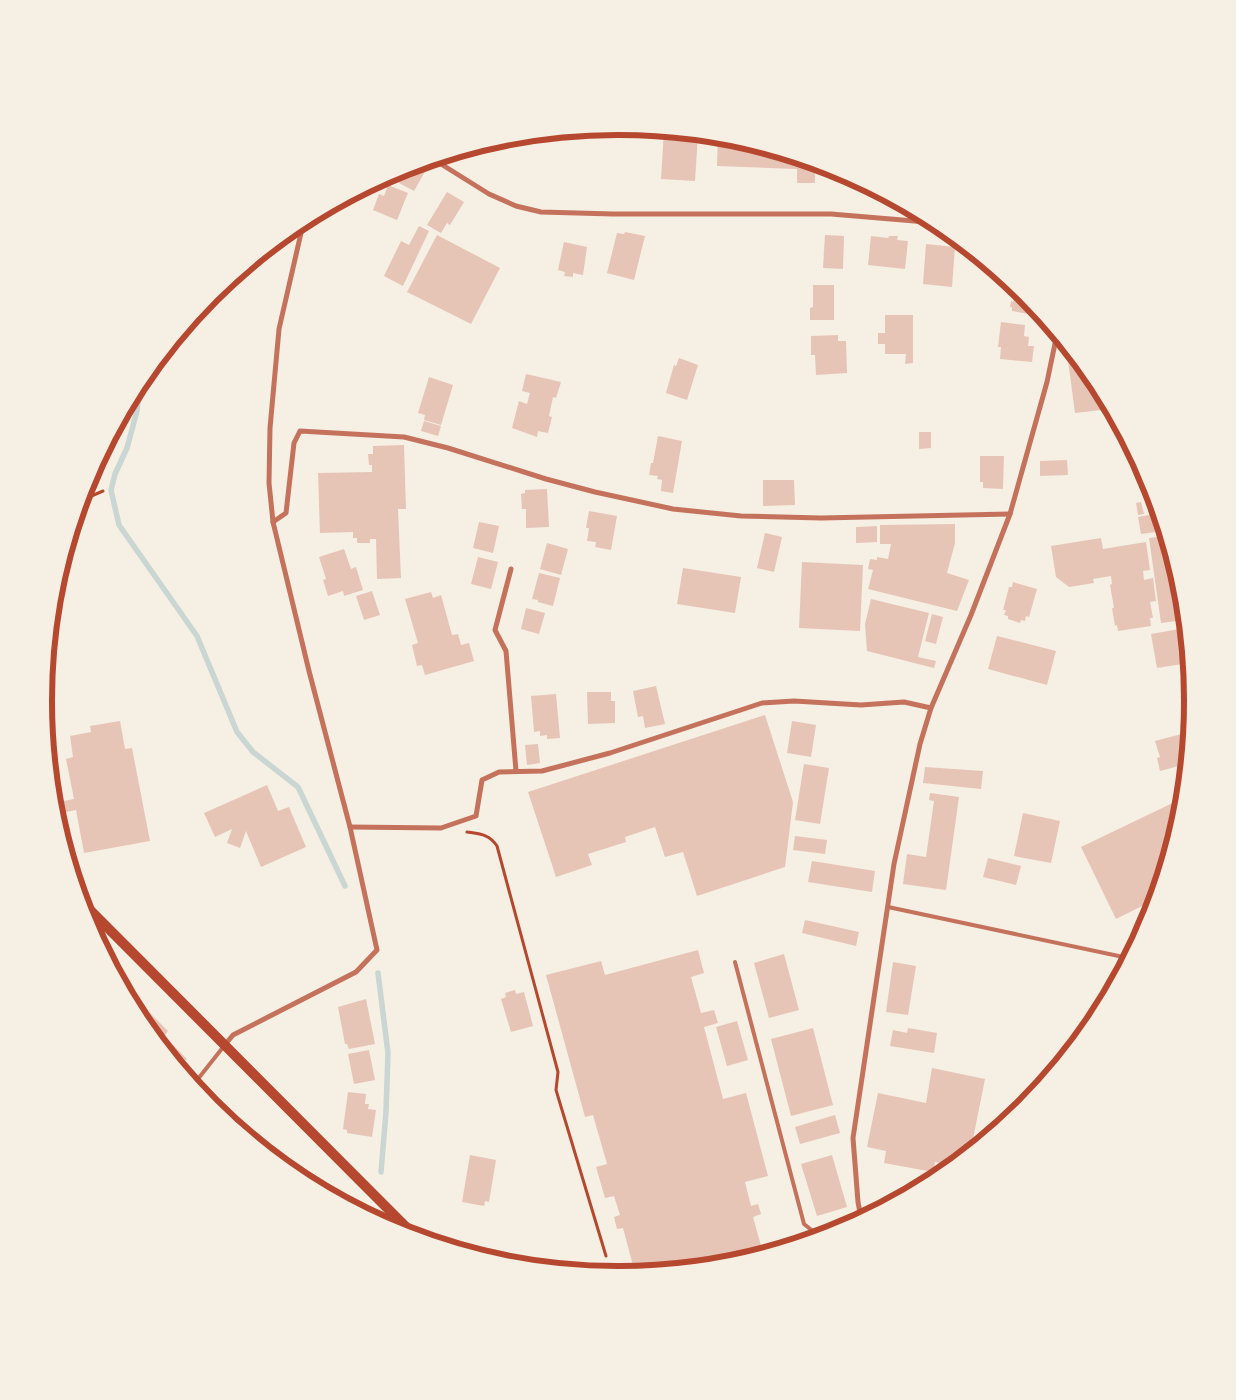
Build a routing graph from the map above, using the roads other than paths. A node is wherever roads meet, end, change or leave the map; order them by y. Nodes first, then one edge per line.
1 (440, 164) edge
2 (919, 221) edge
3 (301, 232) edge
4 (1055, 342) edge
5 (1010, 514) junction
6 (273, 522) junction
7 (511, 569) dead end
8 (931, 708) junction
9 (516, 771) junction
10 (350, 827) junction
11 (888, 908) junction
12 (98, 920) edge
13 (1122, 957) edge
14 (735, 962) dead end
15 (224, 1046) junction
16 (198, 1079) edge
17 (860, 1211) edge
18 (400, 1221) edge
19 (812, 1230) edge

1 - 2 street
3 - 6 street
4 - 5 street
5 - 6 street
5 - 8 street
6 - 10 street
7 - 9 street
8 - 9 street
8 - 11 street
9 - 10 street
10 - 15 street
11 - 13 lane
11 - 17 street
12 - 15 main road
14 - 19 lane
15 - 16 lane
15 - 18 main road

